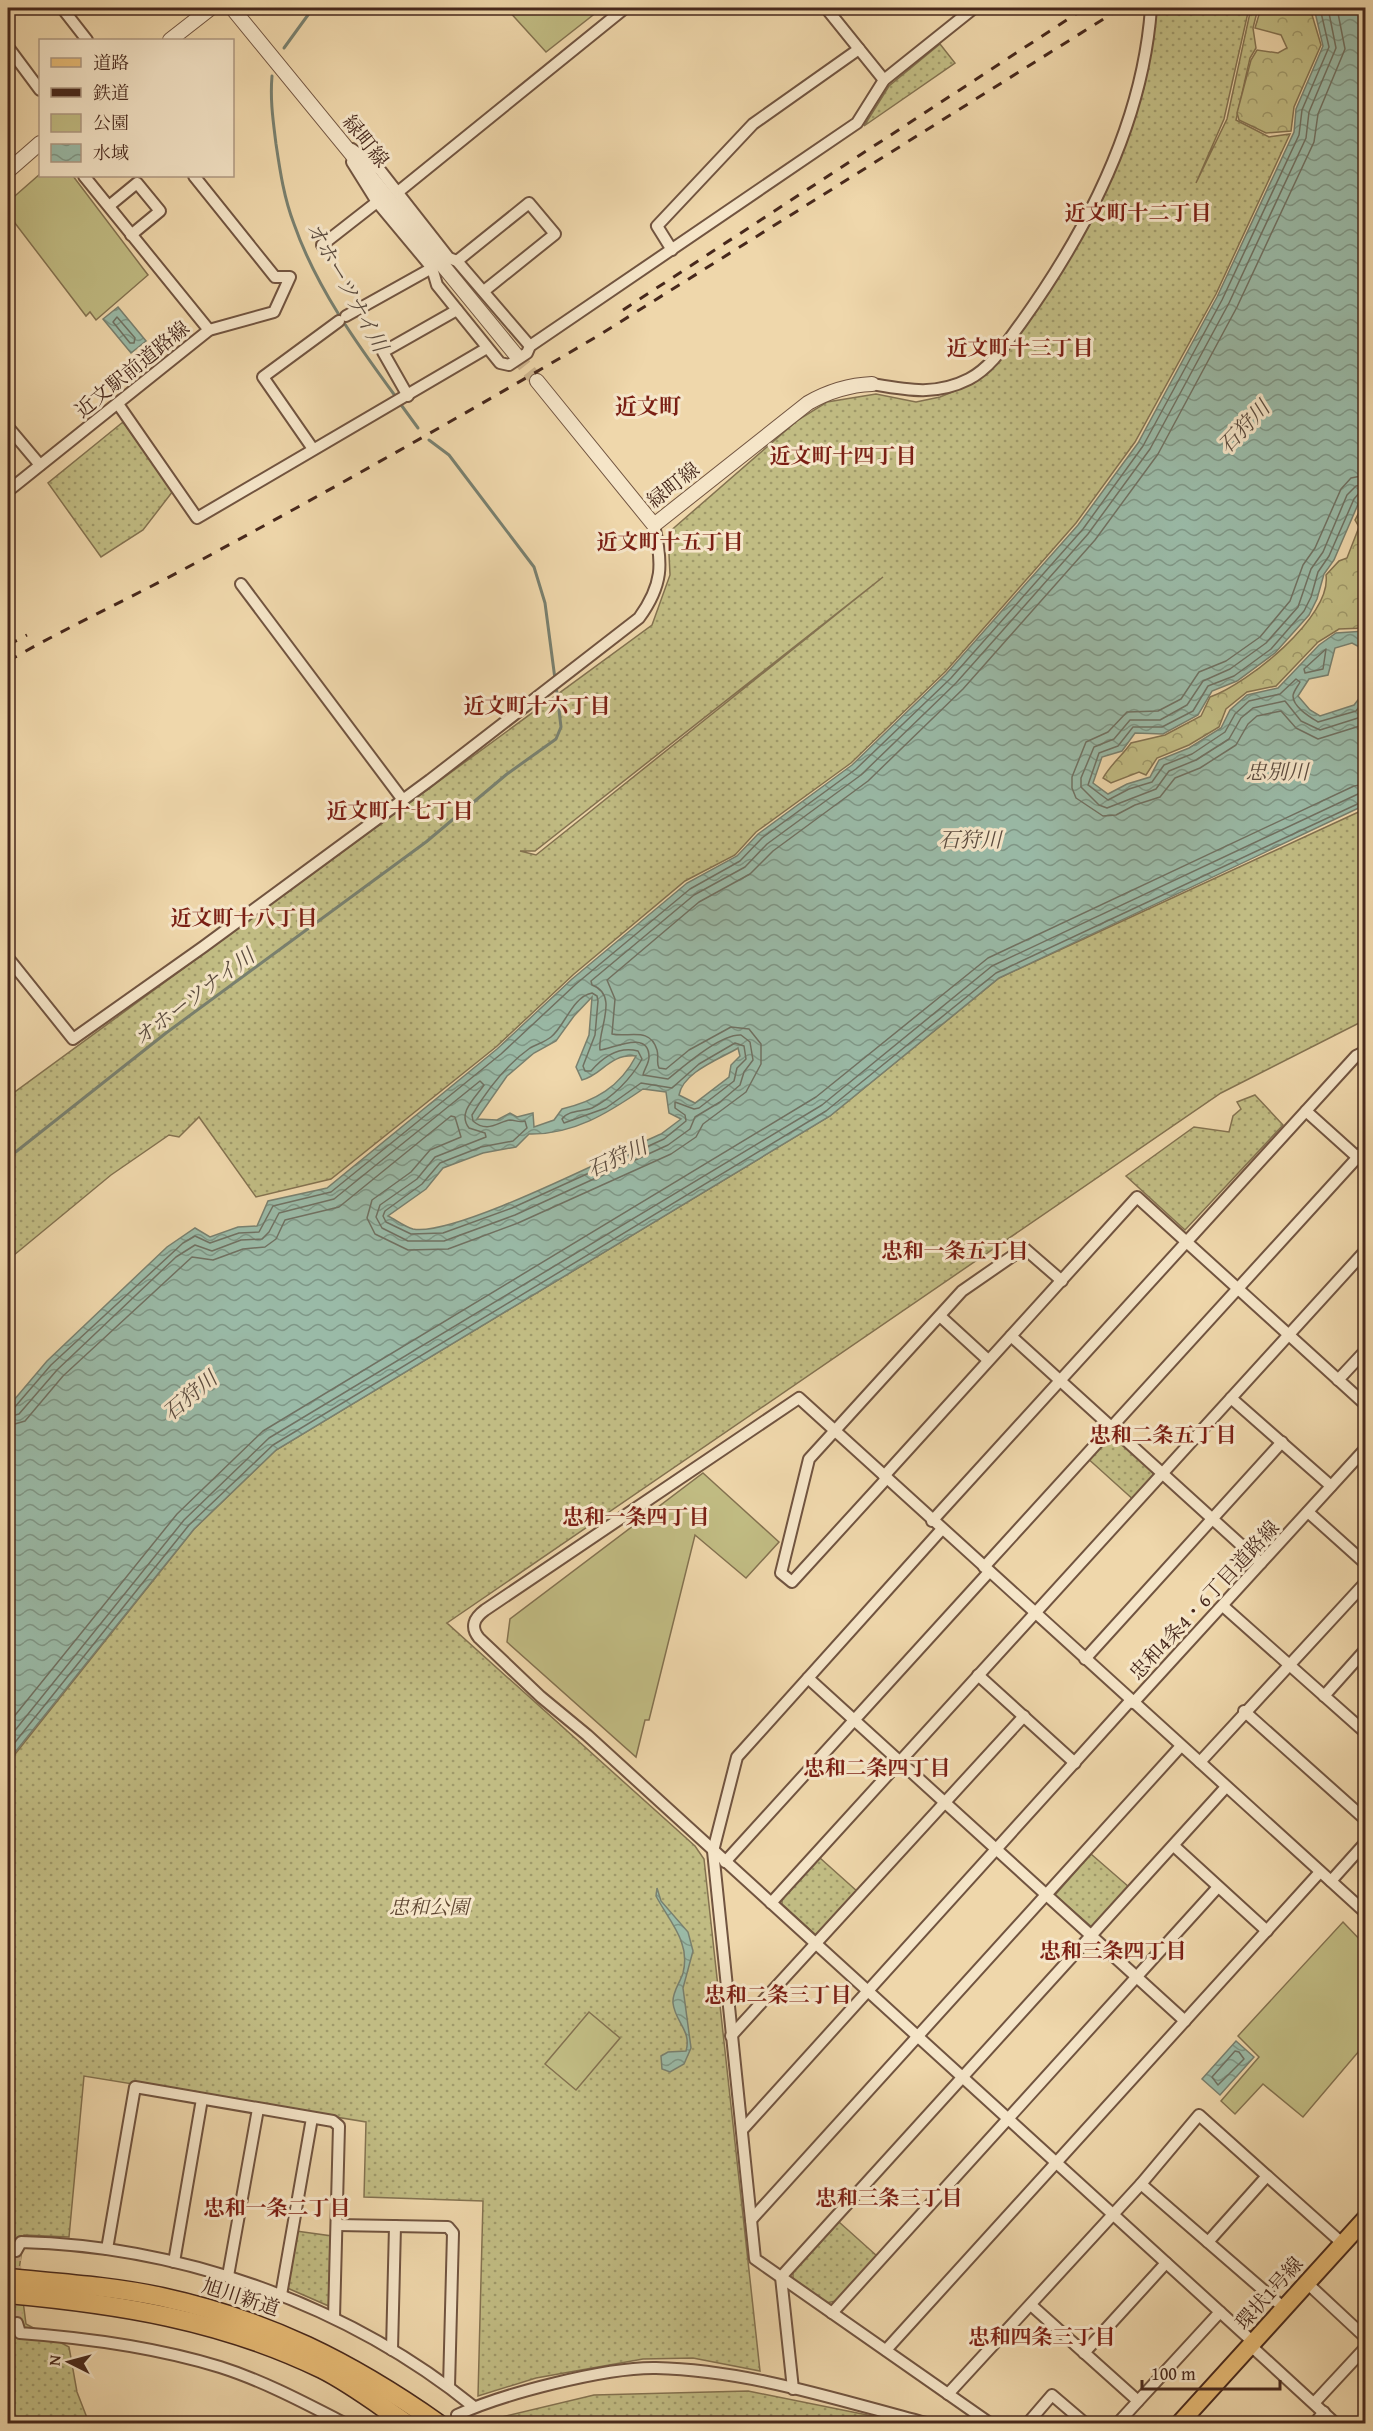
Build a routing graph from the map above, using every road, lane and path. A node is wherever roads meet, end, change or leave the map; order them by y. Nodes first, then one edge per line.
1 (62, 8) edge
2 (211, 8) edge
3 (232, 8) edge
4 (625, 8) edge
5 (826, 8) edge
6 (974, 8) edge
7 (1151, 8) edge
8 (86, 39) edge
9 (171, 39) edge
10 (8, 47) edge
11 (859, 49) junction
12 (884, 80) junction
13 (39, 89) edge
14 (39, 144) edge
15 (344, 144) junction
16 (8, 171) edge
17 (85, 177) edge
18 (195, 177) edge
19 (398, 192) junction
20 (377, 202) junction
21 (109, 206) junction
22 (131, 235) junction
23 (322, 245) dead end
24 (672, 250) junction
25 (457, 261) junction
26 (432, 268) junction
27 (484, 291) junction
28 (457, 310) junction
29 (208, 330) junction
30 (530, 346) junction
31 (488, 348) junction
32 (516, 355) tunnel mouth
33 (537, 381) tunnel mouth
34 (872, 384) joint
35 (401, 400) junction
36 (118, 404) junction
37 (8, 427) edge
38 (313, 449) junction
39 (40, 465) junction
40 (8, 491) edge
41 (654, 525) junction
42 (241, 584) dead end
43 (403, 800) junction
44 (8, 958) edge
45 (1365, 1051) edge
46 (1306, 1111) junction
47 (1365, 1148) edge
48 (1361, 1161) edge
49 (1186, 1242) junction
50 (1365, 1250) edge
51 (1062, 1281) junction
52 (1237, 1288) junction
53 (939, 1316) junction
54 (1289, 1335) junction
55 (1011, 1336) junction
56 (1365, 1350) edge
57 (988, 1360) junction
58 (1061, 1380) junction
59 (1338, 1380) junction
60 (1231, 1398) junction
61 (1365, 1405) edge
62 (1112, 1426) junction
63 (836, 1431) junction
64 (1282, 1442) junction
65 (1365, 1448) edge
66 (1163, 1473) junction
67 (885, 1477) junction
68 (1331, 1486) junction
69 (1308, 1512) junction
70 (1212, 1518) junction
71 (932, 1521) junction
72 (942, 1529) junction
73 (1364, 1560) edge
74 (1261, 1563) junction
75 (986, 1569) junction
76 (1365, 1582) edge
77 (1222, 1606) junction
78 (1035, 1614) junction
79 (1365, 1649) edge
80 (1085, 1659) junction
81 (1289, 1665) junction
82 (978, 1675) junction
83 (808, 1678) junction
84 (1324, 1696) junction
85 (1132, 1702) junction
86 (1244, 1712) junction
87 (1024, 1716) junction
88 (854, 1720) junction
89 (1365, 1733) edge
90 (1181, 1746) junction
91 (900, 1762) junction
92 (1200, 1762) junction
93 (1075, 1763) junction
94 (1226, 1787) junction
95 (945, 1803) junction
96 (1365, 1820) edge
97 (1365, 1842) edge
98 (1174, 1846) junction
99 (997, 1850) junction
100 (713, 1851) junction
101 (725, 1862) junction
102 (1320, 1872) junction
103 (1331, 1881) junction
104 (1218, 1887) junction
105 (1046, 1895) junction
106 (771, 1903) junction
107 (1365, 1913) edge
108 (1267, 1930) junction
109 (1092, 1937) junction
110 (816, 1945) junction
111 (1136, 1978) junction
112 (868, 1991) junction
113 (1185, 2021) junction
114 (732, 2036) junction
115 (917, 2036) junction
116 (962, 2078) junction
117 (202, 2099) junction
118 (258, 2109) junction
119 (312, 2118) junction
120 (1007, 2119) junction
121 (743, 2129) junction
122 (1056, 2164) junction
123 (1267, 2176) junction
124 (1141, 2184) junction
125 (1112, 2215) junction
126 (1365, 2218) edge
127 (751, 2220) junction
128 (338, 2225) junction
129 (395, 2226) junction
130 (1208, 2242) junction
131 (1342, 2243) junction
132 (107, 2249) junction
133 (16, 2251) dead end
134 (174, 2262) junction
135 (1166, 2263) junction
136 (228, 2276) junction
137 (782, 2277) junction
138 (8, 2278) edge
139 (1306, 2283) junction
140 (8, 2294) edge
141 (281, 2295) junction
142 (1031, 2305) junction
143 (1284, 2308) junction
144 (1220, 2312) junction
145 (832, 2313) junction
146 (334, 2318) junction
147 (17, 2323) dead end
148 (1365, 2338) edge
149 (1252, 2343) junction
150 (1365, 2347) edge
151 (392, 2350) junction
152 (886, 2350) junction
153 (1084, 2353) junction
154 (449, 2387) junction
155 (793, 2388) junction
156 (948, 2394) junction
157 (1138, 2401) junction
158 (1314, 2403) junction
159 (474, 2407) junction
160 (1324, 2412) junction
161 (457, 2415) dead end
162 (346, 2424) edge
163 (408, 2424) edge
164 (439, 2424) edge
165 (930, 2424) edge
166 (991, 2424) edge
167 (1027, 2424) edge
168 (1086, 2424) edge
169 (1117, 2424) edge
170 (1179, 2424) edge
171 (1314, 2424) edge
172 (1336, 2424) edge

1 - 8 street
2 - 9 street
3 - 15 street, 緑町線
4 - 19 street
5 - 11 street
6 - 12 street
7 - 34 street
10 - 13 street
11 - 12 street
11 - 24 street
12 - 24 street
14 - 16 street
15 - 19 street
15 - 20 street
15 - 32 street, 緑町線
17 - 21 street, 近文駅前道路線
18 - 29 street
19 - 25 street
20 - 23 street
20 - 26 street
21 - 22 street, 近文駅前道路線
21 - 22 street
22 - 29 street, 近文駅前道路線
24 - 30 street
25 - 27 street
25 - 27 street
26 - 28 street
26 - 38 street
27 - 30 street
28 - 31 street
28 - 35 street
29 - 36 street, 近文駅前道路線
30 - 31 street
31 - 35 street
33 - 41 street, 緑町線
34 - 41 street, 緑町線
35 - 38 street
36 - 38 street
36 - 39 street, 近文駅前道路線
37 - 39 street
39 - 40 street, 近文駅前道路線
41 - 43 street
42 - 43 street
43 - 44 street
45 - 46 street
46 - 48 street
46 - 49 street
47 - 48 street
48 - 52 street
49 - 51 street
49 - 52 street
49 - 58 street
50 - 54 street
51 - 53 street
51 - 55 street
52 - 54 street
52 - 62 street
53 - 57 street
53 - 63 street
54 - 59 street
54 - 60 street
55 - 57 street
55 - 58 street
56 - 59 street
57 - 67 street
58 - 62 street
58 - 71 street
59 - 61 street
60 - 64 street
60 - 66 street
62 - 66 street
62 - 75 street
63 - 67 street
63 - 67 street
63 - 100 street
64 - 68 street
64 - 70 street
65 - 68 street, 忠和4条4・6丁目道路線
66 - 70 street
66 - 78 street
67 - 71 street
68 - 69 street, 忠和4条4・6丁目道路線
69 - 73 street
69 - 74 street, 忠和4条4・6丁目道路線
70 - 74 street
70 - 80 street
71 - 72 street
72 - 75 street
72 - 83 street
74 - 77 street, 忠和4条4・6丁目道路線
75 - 78 street
75 - 88 street
76 - 81 street
77 - 81 street
77 - 85 street, 忠和4条4・6丁目道路線
78 - 80 street
78 - 82 street
79 - 84 street
80 - 85 street
81 - 84 street
81 - 86 street
82 - 87 street
82 - 91 street
83 - 88 street
83 - 100 street
84 - 89 street
85 - 90 street, 忠和4条4・6丁目道路線
85 - 93 street
86 - 92 street
86 - 96 street
87 - 93 street
87 - 95 street
88 - 91 street
88 - 101 street
90 - 92 street, 忠和4条4・6丁目道路線
90 - 105 street
91 - 95 street
91 - 106 street
92 - 94 street, 忠和4条4・6丁目道路線
93 - 99 street
94 - 98 street
94 - 102 street, 忠和4条4・6丁目道路線
95 - 99 street
95 - 110 street
97 - 103 street
98 - 104 street
98 - 109 street
99 - 105 street
99 - 112 street
100 - 101 street
100 - 114 street
101 - 106 street
102 - 103 street, 忠和4条4・6丁目道路線
102 - 108 street
103 - 107 street, 忠和4条4・6丁目道路線
104 - 108 street
104 - 111 street
105 - 109 street
105 - 115 street
106 - 110 street
108 - 113 street
109 - 111 street
109 - 116 street
110 - 112 street
110 - 114 street
111 - 113 street
111 - 120 street
112 - 115 street
112 - 121 street
113 - 122 street
114 - 121 street
115 - 116 street
115 - 127 street
116 - 120 street
116 - 137 street
117 - 118 street
117 - 132 street
117 - 134 street
118 - 119 street
118 - 136 street
119 - 128 street
119 - 141 street
120 - 122 street
120 - 145 street
121 - 127 street
122 - 125 street
122 - 152 street
123 - 124 street
123 - 130 street
123 - 131 street
124 - 125 street
124 - 130 street
125 - 135 street
125 - 142 street
126 - 131 main road, 環状1号線
127 - 137 street
128 - 129 street
128 - 146 street
129 - 151 street
129 - 154 street
130 - 143 street
131 - 139 main road, 環状1号線
132 - 133 street
132 - 134 street
134 - 136 street
135 - 144 street
135 - 153 street
136 - 141 street
137 - 145 street
137 - 155 street
138 - 164 highway, 旭川新道
139 - 143 main road, 環状1号線
139 - 148 street
140 - 163 highway, 旭川新道
141 - 146 street
142 - 153 street
142 - 156 street
143 - 149 main road, 環状1号線
144 - 149 street
144 - 157 street
145 - 152 street
146 - 151 street
147 - 162 street
149 - 158 street
149 - 170 main road, 環状1号線
150 - 158 street
151 - 154 street
152 - 156 street
153 - 157 street
154 - 159 street
155 - 159 street
155 - 165 street
156 - 166 street
157 - 169 street
158 - 160 street
159 - 161 street
160 - 171 street
160 - 172 street
167 - 168 street

